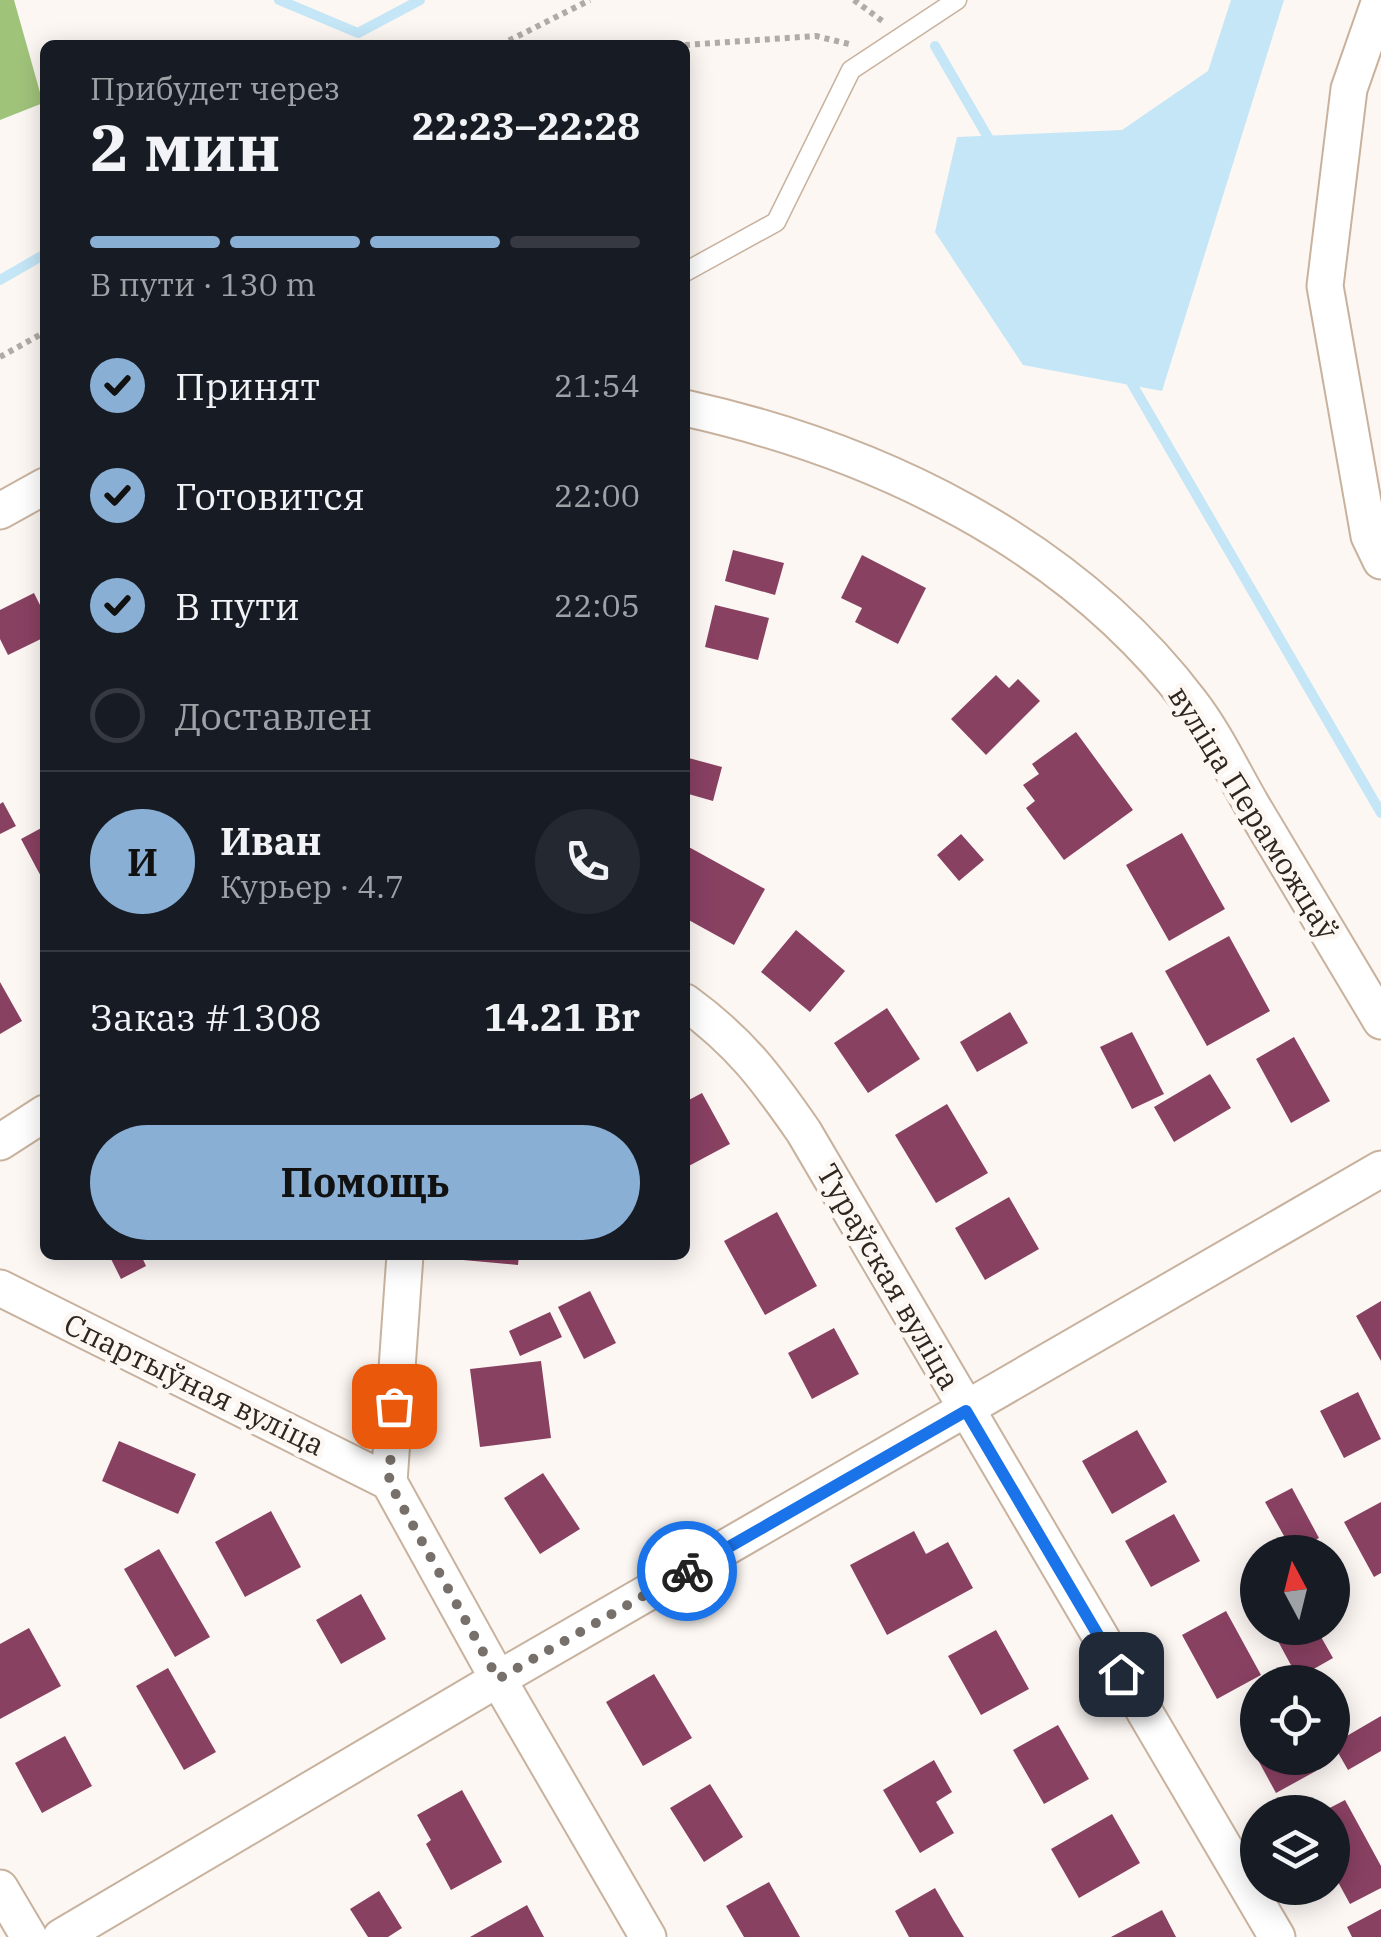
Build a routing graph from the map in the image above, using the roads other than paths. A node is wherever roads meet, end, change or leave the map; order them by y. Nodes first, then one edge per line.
1 (957, 0) edge
2 (1380, 0) edge
3 (690, 269) edge
4 (690, 409) edge
5 (40, 489) edge
6 (0, 512) edge
7 (1381, 561) edge
8 (690, 1006) edge
9 (1381, 1022) edge
10 (40, 1117) edge
11 (0, 1142) edge
12 (1381, 1169) edge
13 (406, 1260) edge
14 (0, 1288) edge
15 (966, 1411) junction
16 (389, 1482) junction
17 (498, 1679) junction
18 (0, 1888) edge
19 (29, 1937) edge
20 (62, 1937) edge
21 (648, 1937) edge
22 (1277, 1937) edge

1 - 3 lane
2 - 7 street
4 - 9 street, вуліца Пераможцаў
5 - 6 street
8 - 15 street, Тураўская вуліца
10 - 11 street
12 - 15 street
13 - 16 street
14 - 16 street, Спартыўная вуліца
15 - 17 street
15 - 22 street, Тураўская вуліца
16 - 17 street
17 - 20 street
17 - 21 street
18 - 19 street

